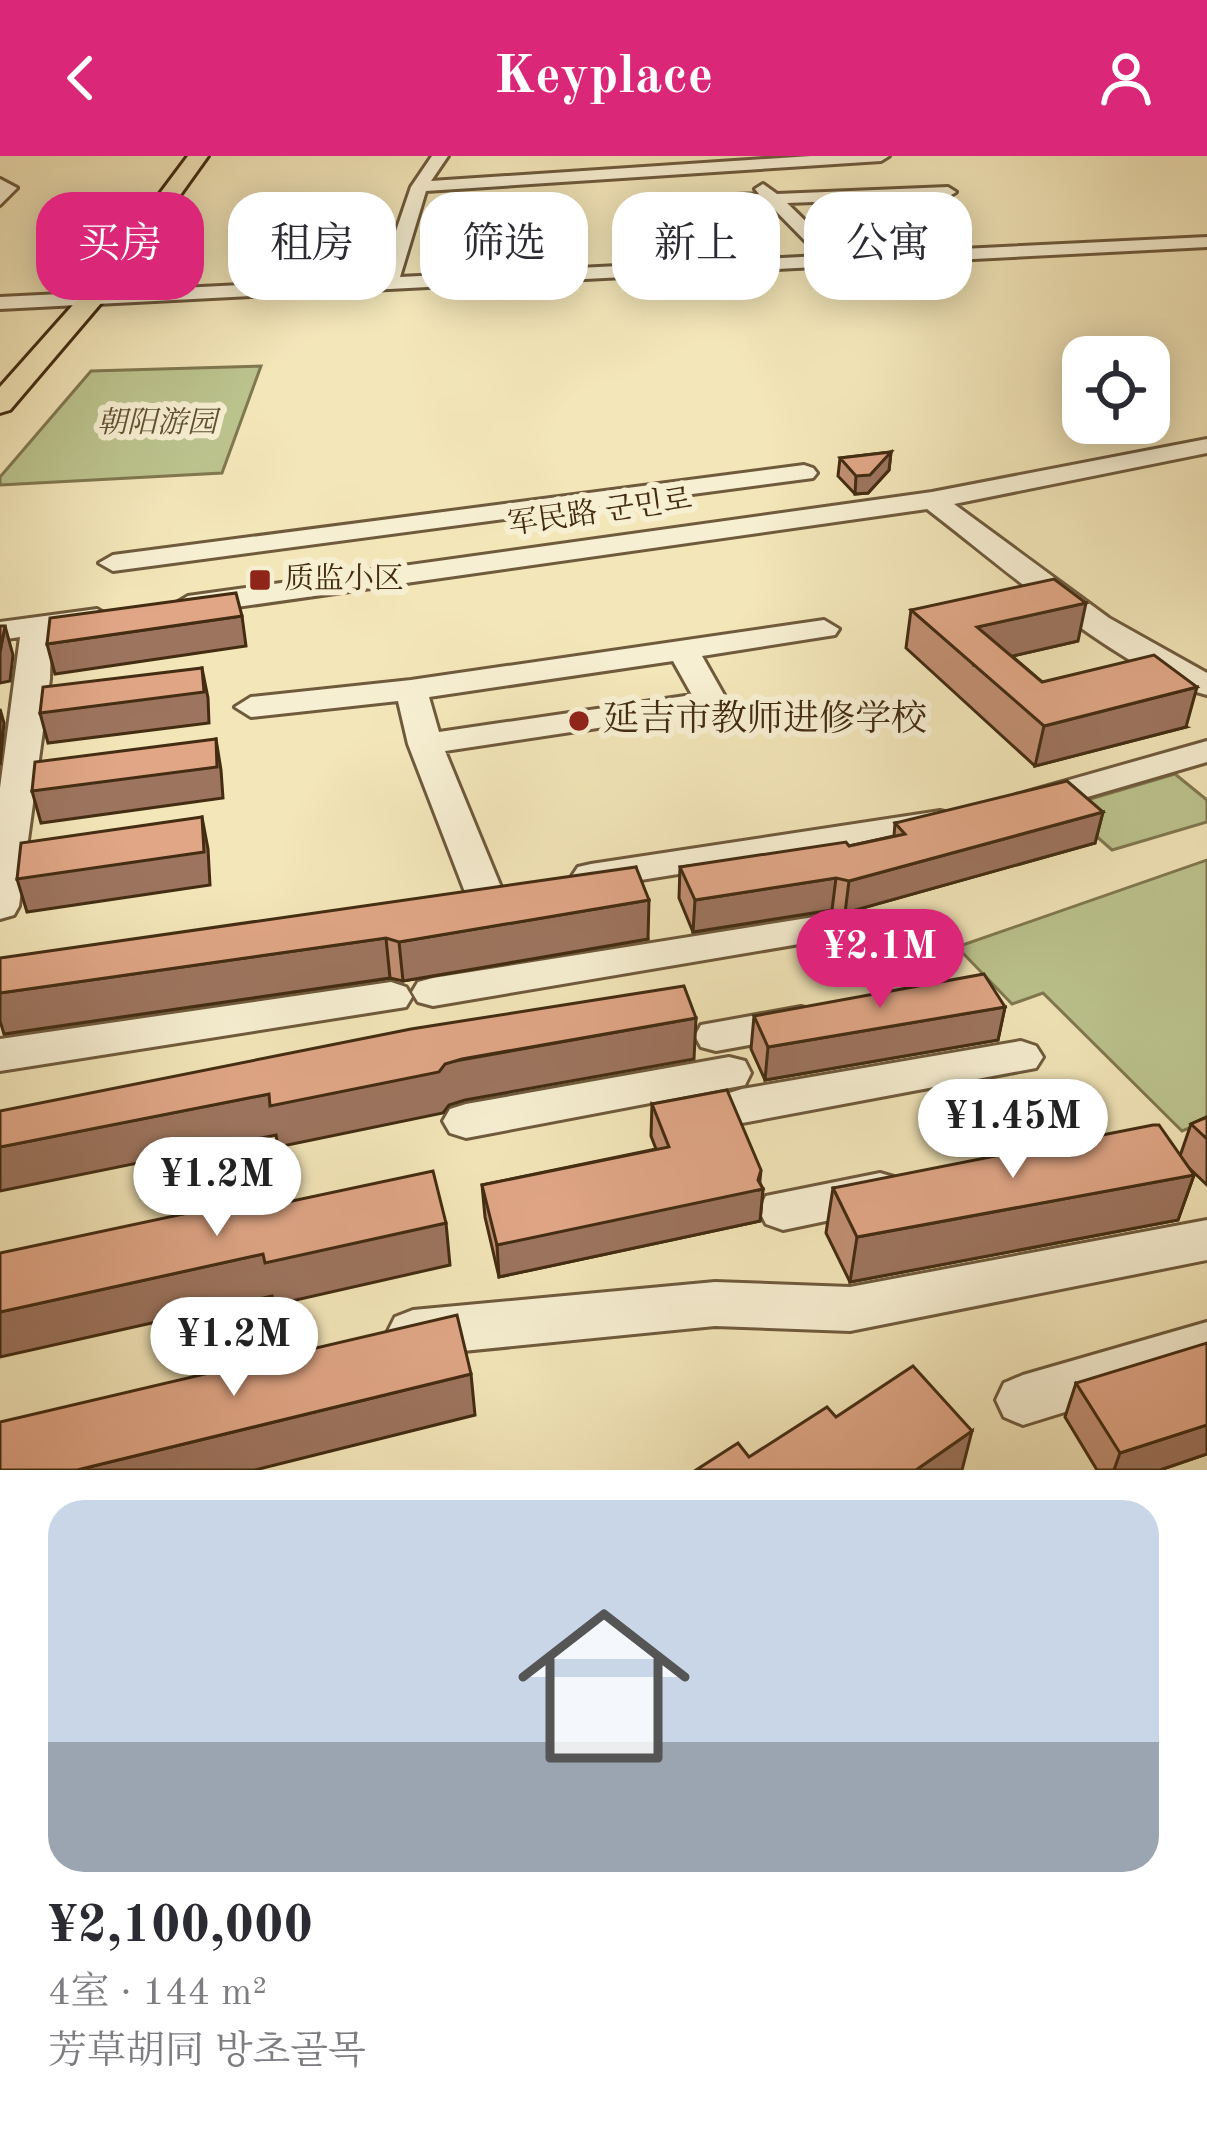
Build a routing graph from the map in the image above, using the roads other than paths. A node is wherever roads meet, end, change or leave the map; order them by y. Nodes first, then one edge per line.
1 (198, 156) edge
2 (440, 156) edge
3 (881, 156) edge
4 (755, 179) dead end
5 (0, 184) edge
6 (419, 187) junction
7 (175, 192) edge
8 (765, 192) edge
9 (0, 200) edge
10 (780, 208) edge
11 (804, 231) edge
12 (1207, 242) edge
13 (972, 252) edge
14 (396, 258) edge
15 (804, 259) edge
16 (396, 280) edge
17 (58, 300) edge
18 (95, 300) edge
19 (0, 303) edge
20 (0, 404) edge
21 (1207, 446) edge
22 (804, 473) dead end
23 (932, 500) junction
24 (523, 509) junction
25 (548, 554) junction
26 (113, 563) dead end
27 (160, 609) edge
28 (114, 615) edge
29 (36, 626) junction
30 (824, 629) dead end
31 (0, 632) edge
32 (683, 650) junction
33 (1207, 685) edge
34 (411, 690) junction
35 (251, 707) dead end
36 (425, 744) junction
37 (1207, 751) edge
38 (484, 892) junction
39 (438, 899) edge
40 (0, 906) edge
41 (833, 927) dead end
42 (848, 1014) edge
43 (0, 1055) edge
44 (1021, 1057) dead end
45 (729, 1072) junction
46 (466, 1121) dead end
47 (920, 1184) edge
48 (783, 1210) dead end
49 (1207, 1240) edge
50 (364, 1342) edge
51 (1207, 1345) edge
52 (1023, 1400) dead end

1 - 7 main road
2 - 6 street
3 - 6 street
4 - 8 street
5 - 9 street
6 - 14 street
10 - 11 street
12 - 13 street
15 - 16 street
17 - 19 street
18 - 20 main road
21 - 23 street, 军民路 군민로
22 - 24 street
23 - 25 street, 军民路 군민로
23 - 33 street
24 - 25 street
24 - 26 street
25 - 27 street, 军民路 군민로
28 - 29 street
29 - 31 street
29 - 40 street
30 - 32 street
32 - 34 street
32 - 36 street
34 - 35 street
34 - 36 street
36 - 38 street
37 - 38 street
38 - 39 street
41 - 43 street
42 - 45 street
44 - 45 street
45 - 46 street
47 - 48 street
49 - 50 street
51 - 52 street

